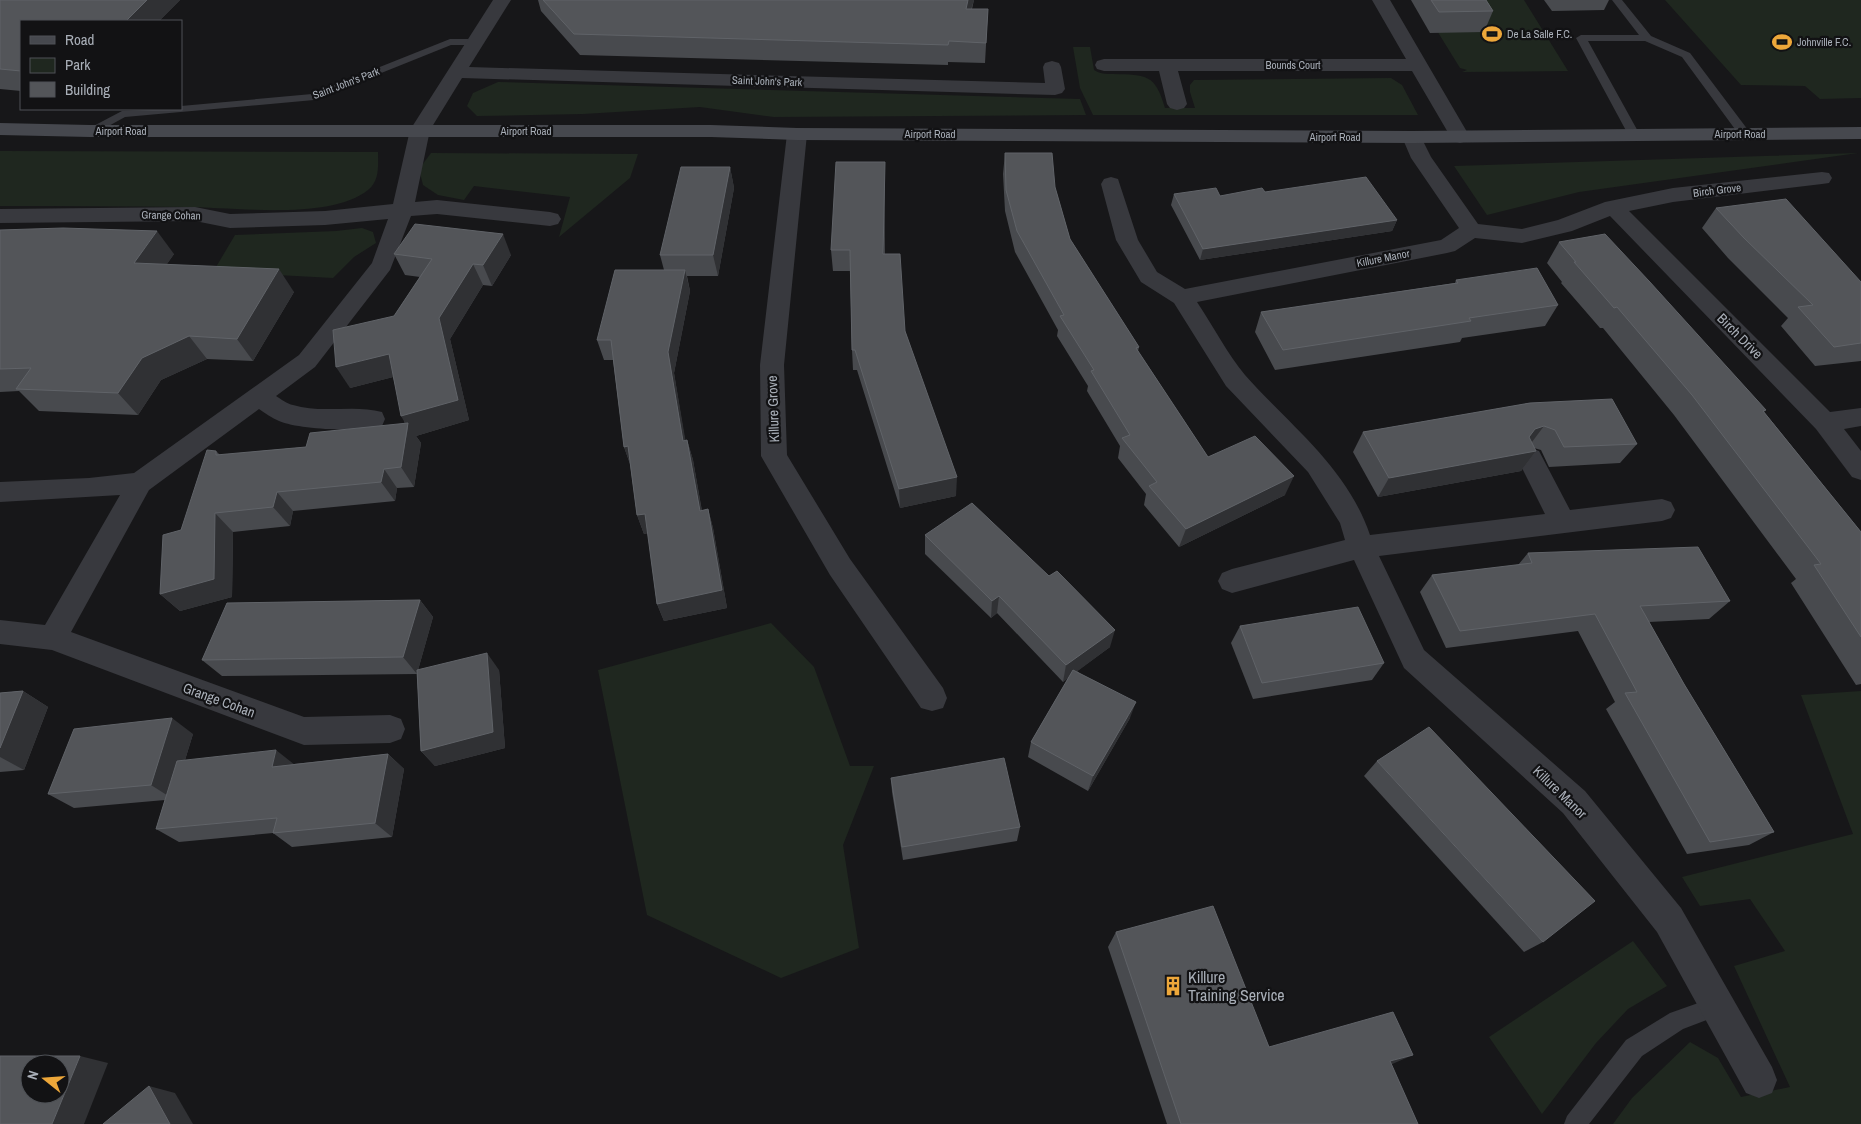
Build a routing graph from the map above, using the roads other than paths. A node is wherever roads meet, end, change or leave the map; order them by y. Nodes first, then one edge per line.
1 (502, 0) edge
2 (1381, 0) edge
3 (1617, 0) edge
4 (1647, 38) junction
5 (476, 42) junction
6 (1104, 65) dead end
7 (1167, 65) junction
8 (1419, 65) junction
9 (1052, 67) dead end
10 (458, 72) junction
11 (1177, 104) dead end
12 (182, 109) edge
13 (168, 110) edge
14 (0, 129) edge
15 (420, 130) junction
16 (90, 131) junction
17 (797, 134) junction
18 (1744, 134) junction
19 (1861, 134) edge
20 (1634, 135) junction
21 (1412, 137) junction
22 (1460, 137) junction
23 (1822, 178) dead end
24 (1111, 184) dead end
25 (1613, 207) junction
26 (402, 211) junction
27 (0, 216) edge
28 (550, 219) dead end
29 (1471, 230) junction
30 (1182, 297) junction
31 (257, 397) junction
32 (1861, 417) edge
33 (373, 419) dead end
34 (1825, 422) junction
35 (1530, 458) edge
36 (1861, 470) edge
37 (140, 483) junction
38 (0, 492) edge
39 (1662, 510) dead end
40 (1562, 521) junction
41 (1361, 547) junction
42 (1232, 581) dead end
43 (0, 632) edge
44 (53, 638) junction
45 (932, 698) dead end
46 (390, 729) dead end
47 (1718, 1006) junction
48 (1759, 1080) dead end
49 (1575, 1124) edge

1 - 5 street
2 - 8 street
3 - 4 lane
4 - 18 lane
4 - 20 lane
5 - 10 street
5 - 12 lane, Saint John's Park
6 - 7 street, Bounds Court
7 - 8 street, Bounds Court
7 - 11 street
8 - 22 street
9 - 10 street, Saint John's Park
10 - 15 street
13 - 16 lane, Saint John's Park
14 - 16 main road, Airport Road
15 - 16 main road, Airport Road
15 - 17 main road, Airport Road
15 - 26 street
17 - 21 main road, Airport Road
17 - 45 street, Killure Grove
18 - 19 main road, Airport Road
18 - 20 main road, Airport Road
20 - 22 main road, Airport Road
21 - 22 main road, Airport Road
21 - 29 street
23 - 25 street, Birch Grove
24 - 30 street, Killure Manor
25 - 29 street, Birch Grove
25 - 34 street, Birch Drive
26 - 27 street, Grange Cohan
26 - 28 street, Grange Cohan
26 - 31 street
29 - 30 street, Killure Manor
30 - 41 street, Killure Manor
31 - 33 street
31 - 37 street
32 - 34 street
34 - 36 street, Birch Drive
35 - 40 street
37 - 38 street
37 - 44 street
39 - 40 street
40 - 41 street
41 - 42 street
41 - 47 street, Killure Manor
43 - 44 street, Grange Cohan
44 - 46 street, Grange Cohan
47 - 48 street, Killure Manor
47 - 49 lane

